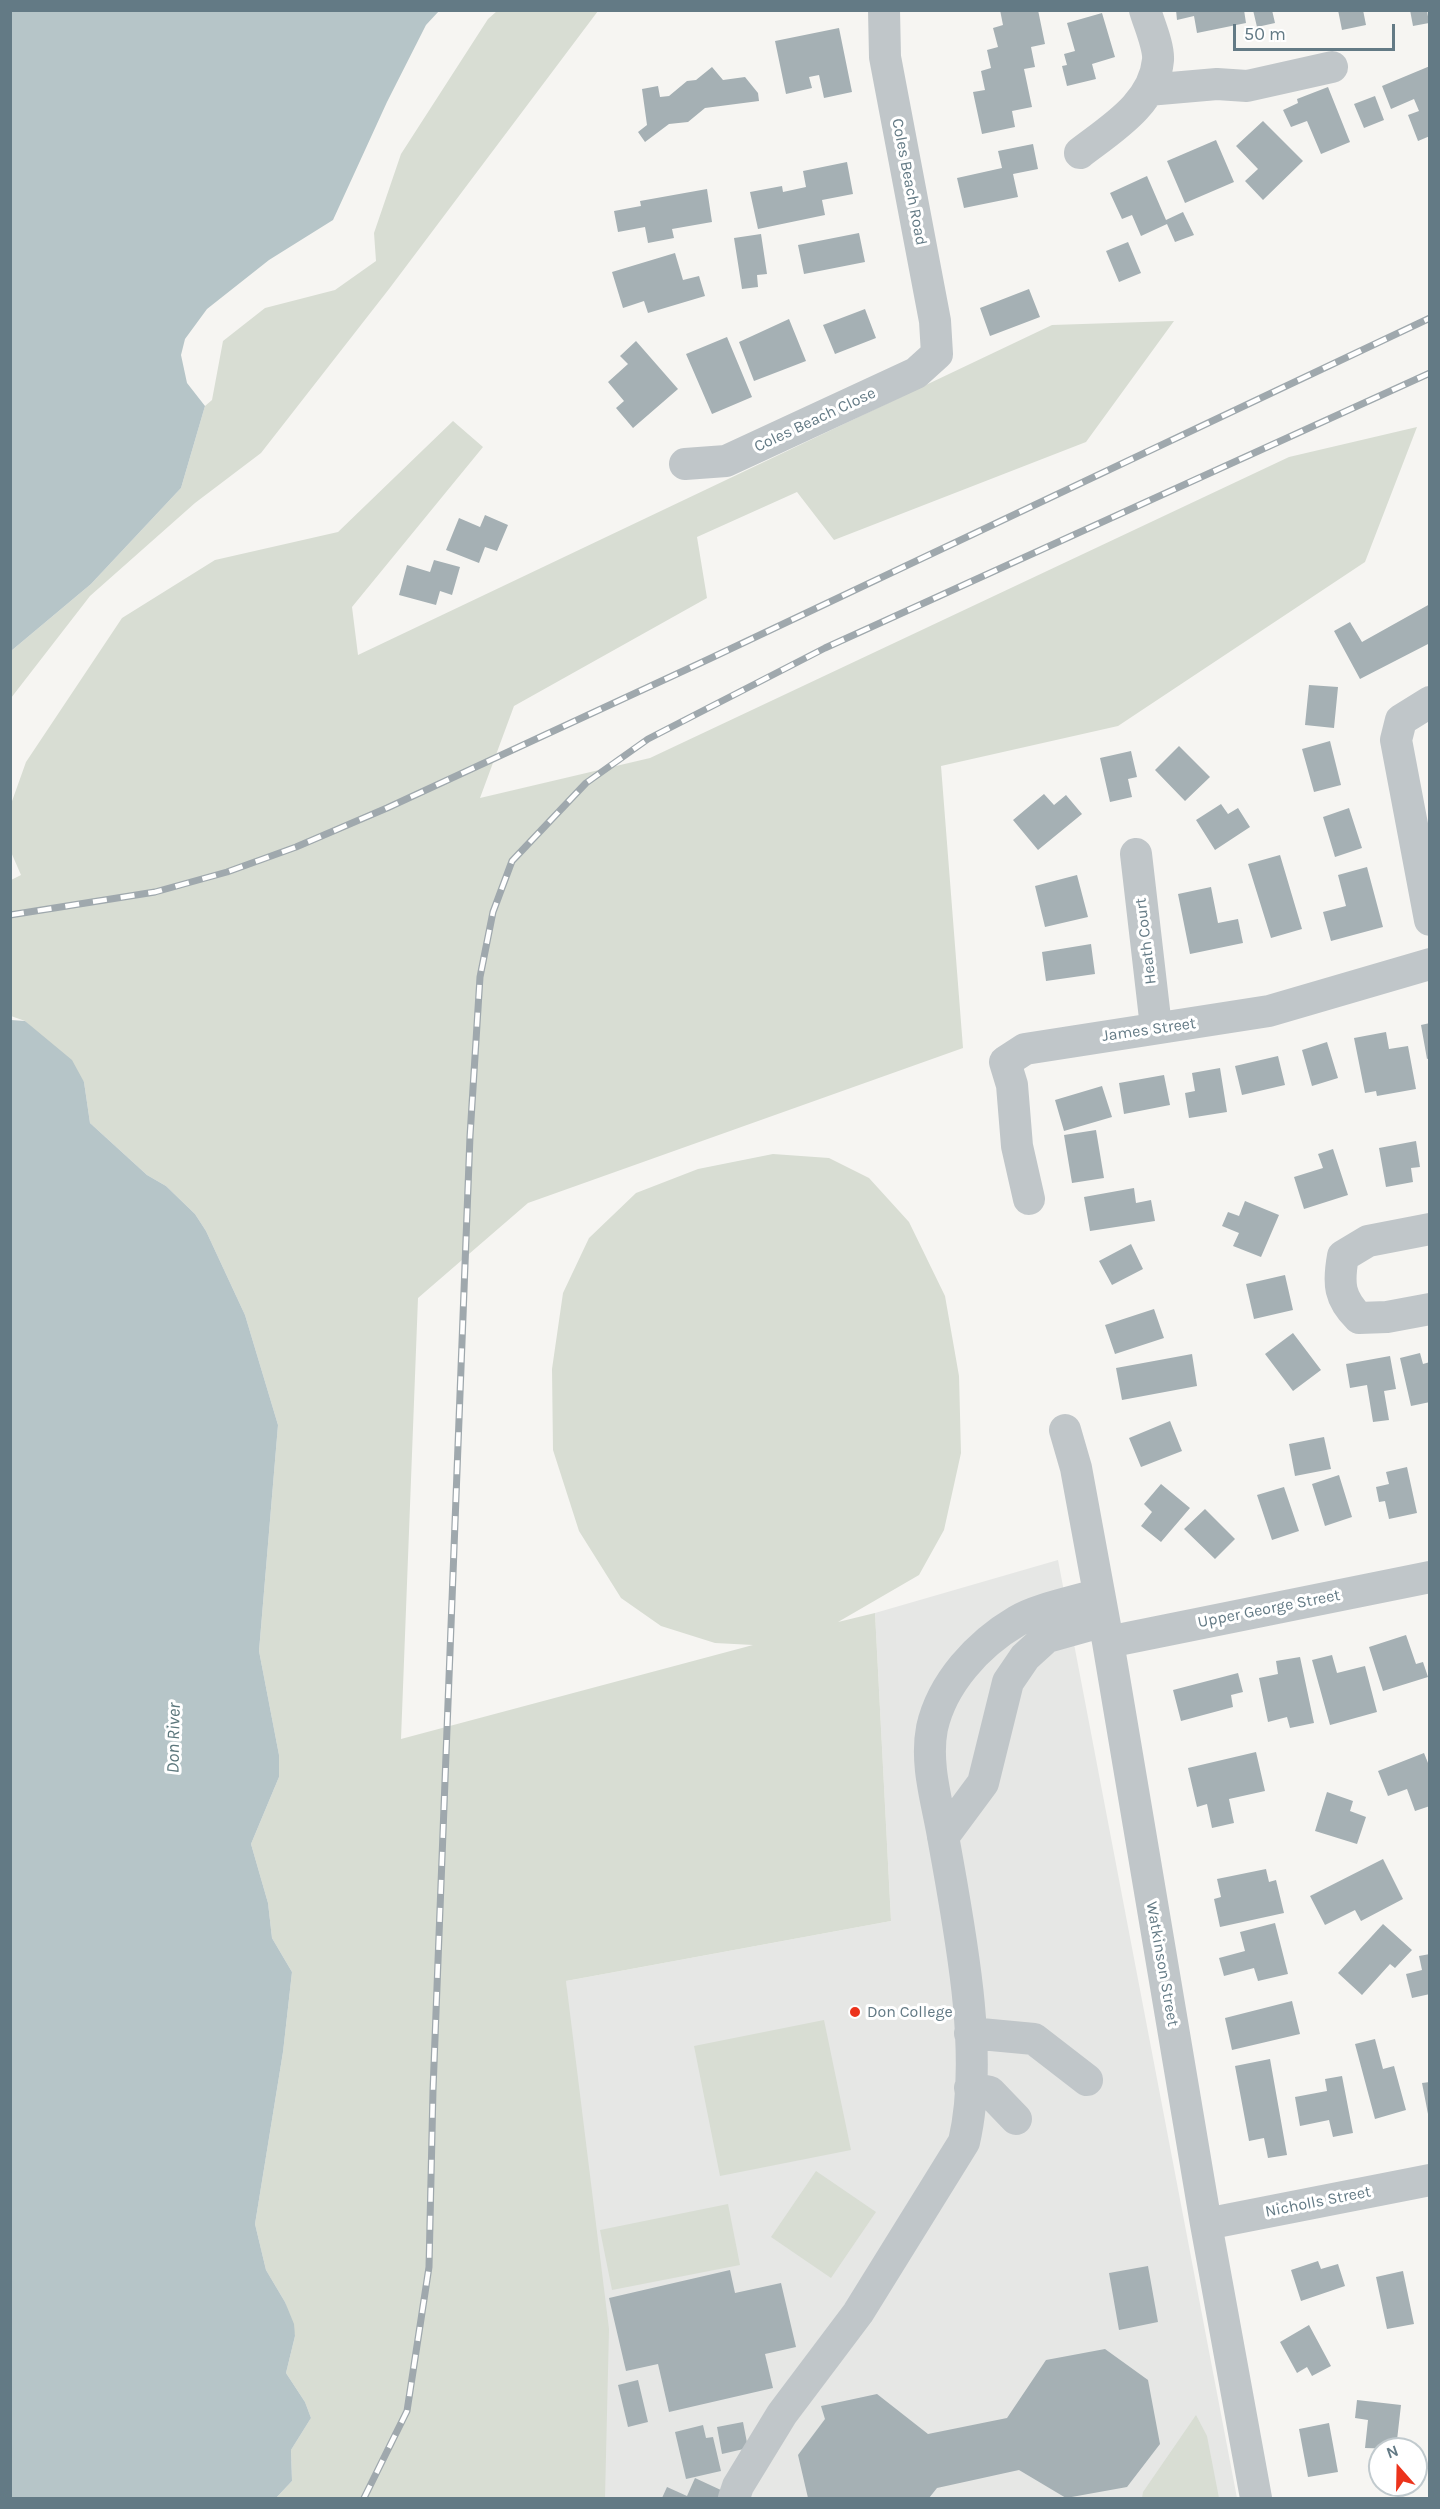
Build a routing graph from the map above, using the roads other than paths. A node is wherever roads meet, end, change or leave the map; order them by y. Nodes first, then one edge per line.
1 (884, 10) edge
2 (1145, 10) edge
3 (1332, 67) dead end
4 (1148, 90) junction
5 (1080, 153) dead end
6 (937, 354) joint
7 (685, 464) dead end
8 (1430, 702) edge
9 (1136, 854) dead end
10 (1430, 920) edge
11 (1430, 964) edge
12 (1156, 1027) junction
13 (1029, 1199) dead end
14 (1430, 1229) edge
15 (1430, 1309) edge
16 (1065, 1430) dead end
17 (1430, 1577) edge
18 (1104, 1619) junction
19 (943, 1837) junction
20 (970, 2033) junction
21 (1087, 2080) dead end
22 (970, 2088) junction
23 (1016, 2119) dead end
24 (1430, 2180) edge
25 (1206, 2224) junction
26 (734, 2499) edge
27 (1256, 2499) edge

1 - 6 street, Coles Beach Road
2 - 4 street
3 - 4 street
4 - 5 street
6 - 7 street, Coles Beach Close
8 - 10 street
9 - 12 street, Heath Court
11 - 12 street, James Street
12 - 13 street, James Street
14 - 15 street
16 - 18 street, Watkinson Street
17 - 18 street, Upper George Street
18 - 19 street
18 - 19 street
18 - 25 street, Watkinson Street
19 - 20 street
20 - 21 street
20 - 22 street
22 - 23 street
22 - 26 street
24 - 25 street, Nicholls Street
25 - 27 street, Watkinson Street

